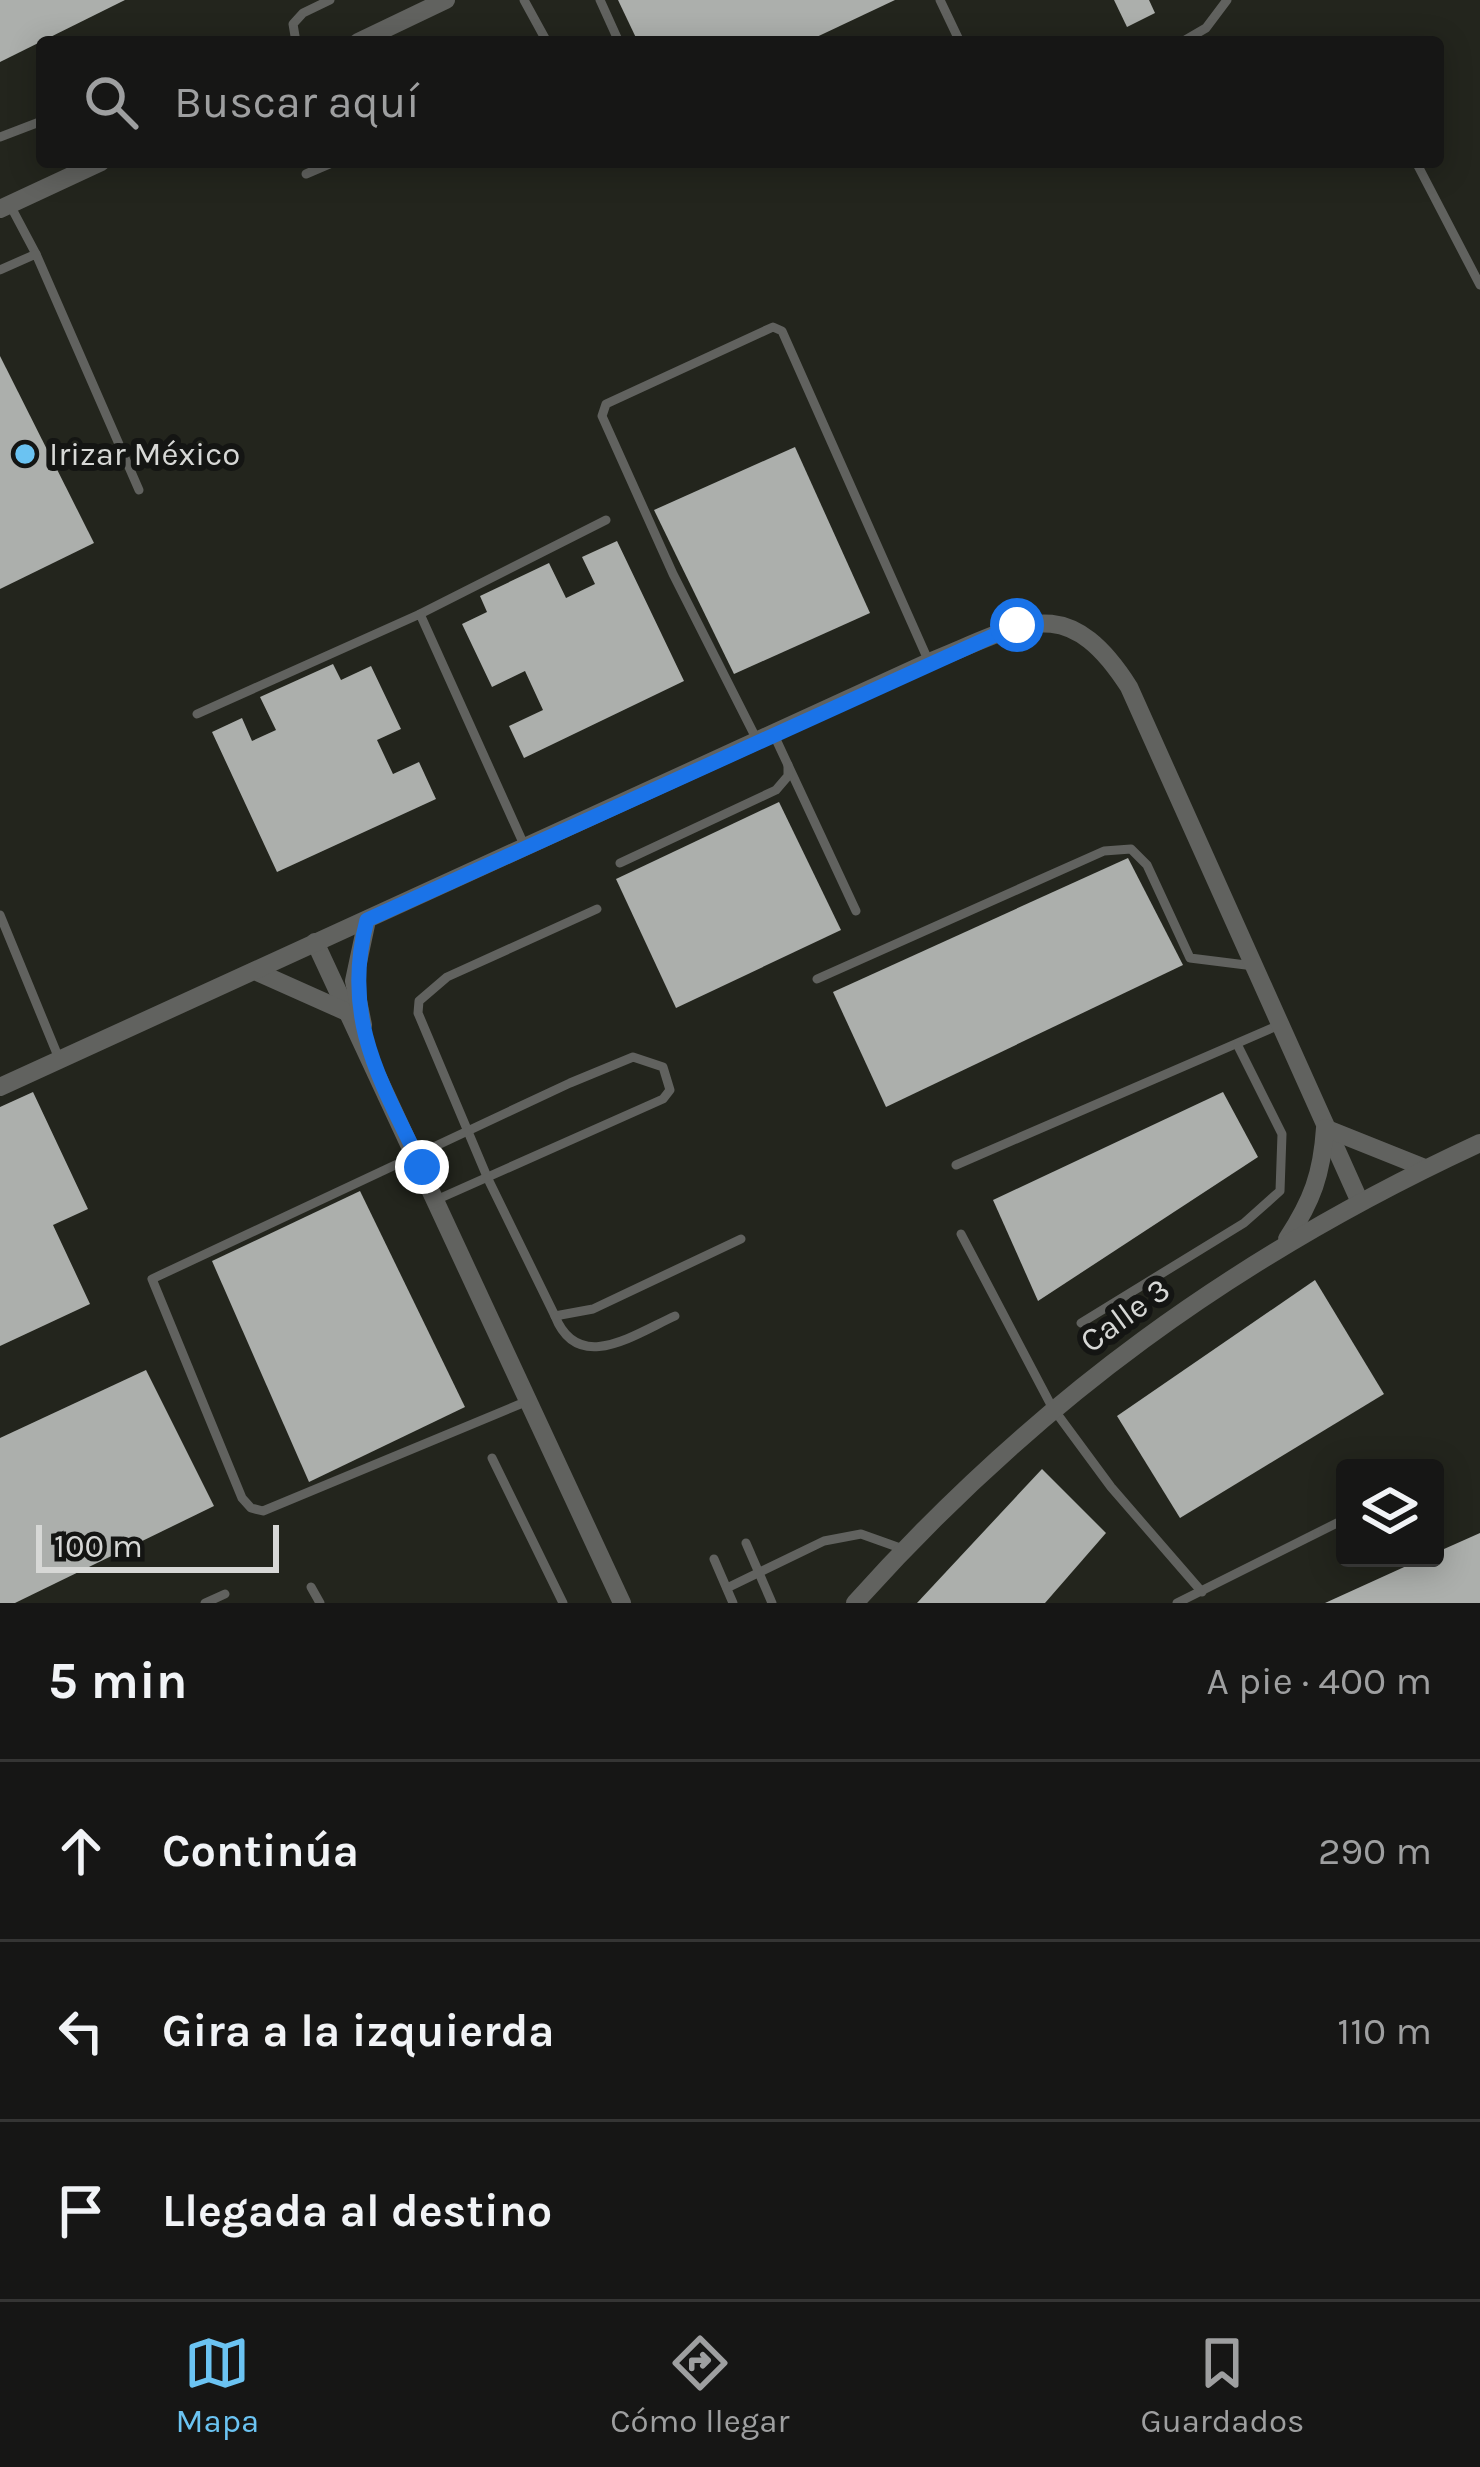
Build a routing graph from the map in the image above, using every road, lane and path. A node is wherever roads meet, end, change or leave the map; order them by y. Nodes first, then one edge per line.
1 (330, 0) edge
2 (446, 0) edge
3 (524, 0) edge
4 (600, 0) edge
5 (940, 0) edge
6 (1227, 0) edge
7 (295, 36) edge
8 (371, 36) edge
9 (545, 36) edge
10 (616, 36) edge
11 (957, 36) edge
12 (1192, 36) edge
13 (36, 123) edge
14 (0, 137) edge
15 (85, 168) edge
16 (321, 168) edge
17 (1419, 168) edge
18 (305, 175) dead end
19 (5, 207) edge
20 (36, 254) junction
21 (0, 270) edge
22 (1480, 285) edge
23 (140, 490) dead end
24 (606, 520) dead end
25 (420, 614) junction
26 (929, 662) junction
27 (197, 714) dead end
28 (766, 739) junction
29 (788, 765) junction
30 (525, 847) junction
31 (620, 863) dead end
32 (597, 909) dead end
33 (856, 911) dead end
34 (0, 915) edge
35 (367, 920) junction
36 (315, 942) junction
37 (1254, 966) junction
38 (255, 971) junction
39 (817, 979) dead end
40 (350, 1013) junction
41 (1279, 1024) junction
42 (1238, 1046) junction
43 (368, 1047) junction
44 (60, 1060) junction
45 (0, 1087) edge
46 (1325, 1128) junction
47 (469, 1129) junction
48 (1480, 1143) edge
49 (415, 1152) junction
50 (956, 1165) dead end
51 (1425, 1168) junction
52 (488, 1178) junction
53 (435, 1200) junction
54 (1359, 1201) junction
55 (961, 1234) dead end
56 (741, 1239) dead end
57 (1285, 1244) junction
58 (556, 1316) junction
59 (675, 1316) dead end
60 (1081, 1323) dead end
61 (530, 1400) junction
62 (1052, 1407) junction
63 (492, 1458) dead end
64 (1336, 1524) edge
65 (746, 1544) dead end
66 (903, 1549) junction
67 (715, 1559) dead end
68 (758, 1571) junction
69 (311, 1587) dead end
70 (727, 1588) junction
71 (1202, 1592) junction
72 (225, 1594) dead end
73 (615, 1601) edge
74 (205, 1603) edge
75 (320, 1603) edge
76 (563, 1603) edge
77 (734, 1603) edge
78 (772, 1603) edge
79 (855, 1603) edge
80 (1178, 1603) edge

1 - 7 lane
2 - 8 street
3 - 9 lane
4 - 10 lane
5 - 11 lane
6 - 12 lane
13 - 14 lane
15 - 19 street
16 - 18 lane
17 - 22 lane
19 - 20 lane
20 - 21 lane
20 - 23 lane
24 - 25 lane
25 - 27 lane
25 - 30 lane
26 - 28 street
26 - 28 lane
26 - 37 street
28 - 29 lane
28 - 30 street
29 - 31 lane
29 - 33 lane
30 - 35 street
32 - 47 lane
34 - 44 lane
35 - 36 street
35 - 43 street
36 - 38 street
36 - 40 street
37 - 39 lane
37 - 41 street
38 - 40 street
38 - 44 street
40 - 43 street
41 - 42 lane
41 - 46 street
42 - 50 lane
42 - 60 lane
43 - 49 street
44 - 45 street
46 - 51 street
46 - 54 street
46 - 57 street
47 - 49 lane
47 - 52 lane
47 - 52 lane
48 - 51 street, Calle 3
49 - 53 street
49 - 61 lane
51 - 54 street, Calle 3
52 - 53 lane
52 - 58 lane
53 - 61 street
54 - 57 street, Calle 3
55 - 62 lane
56 - 58 lane
57 - 62 street, Calle 3
58 - 59 lane
61 - 73 street
62 - 66 street, Calle 3
62 - 71 lane
63 - 76 lane
64 - 71 lane
65 - 68 lane
66 - 68 lane
66 - 79 street, Calle 3
67 - 70 lane
68 - 70 lane
68 - 78 lane
69 - 75 lane
70 - 77 lane
71 - 80 lane
72 - 74 lane

